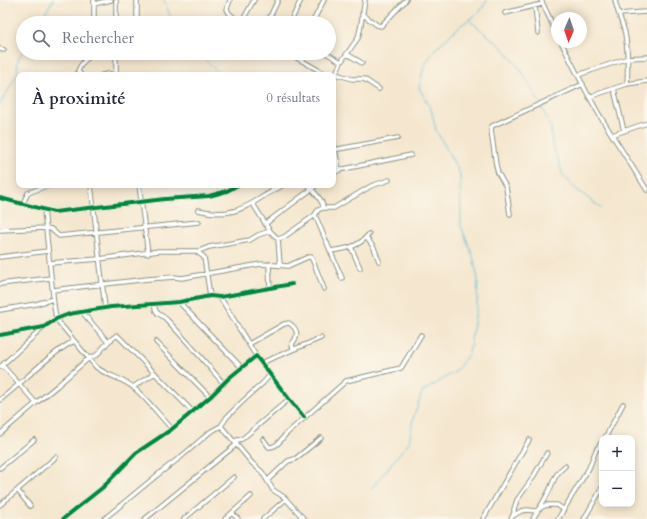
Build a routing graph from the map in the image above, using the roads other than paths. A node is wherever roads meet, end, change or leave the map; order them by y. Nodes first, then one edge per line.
1 (112, 0) edge
2 (116, 0) edge
3 (137, 0) edge
4 (230, 0) edge
5 (254, 0) edge
6 (278, 0) edge
7 (301, 0) edge
8 (324, 0) edge
9 (366, 0) edge
10 (406, 0) edge
11 (615, 0) edge
12 (94, 2) edge
13 (542, 2) edge
14 (535, 6) junction
15 (645, 12) dead end
16 (505, 13) dead end
17 (362, 14) junction
18 (619, 14) junction
19 (94, 16) edge
20 (116, 16) edge
21 (137, 16) edge
22 (232, 16) edge
23 (244, 16) edge
24 (270, 16) edge
25 (293, 16) edge
26 (316, 16) edge
27 (551, 21) edge
28 (538, 33) dead end
29 (564, 48) edge
30 (347, 54) junction
31 (628, 58) junction
32 (646, 58) edge
33 (336, 59) edge
34 (84, 60) edge
35 (116, 60) edge
36 (301, 60) edge
37 (341, 62) junction
38 (362, 64) dead end
39 (79, 72) edge
40 (116, 72) edge
41 (322, 72) edge
42 (336, 74) joint
43 (578, 75) junction
44 (647, 81) edge
45 (583, 84) junction
46 (627, 84) junction
47 (379, 89) dead end
48 (614, 89) junction
49 (589, 97) junction
50 (647, 123) edge
51 (624, 131) junction
52 (612, 135) junction
53 (398, 138) dead end
54 (336, 150) edge
55 (411, 155) dead end
56 (336, 158) edge
57 (339, 170) junction
58 (336, 172) edge
59 (389, 180) dead end
60 (646, 183) edge
61 (41, 188) edge
62 (91, 188) edge
63 (139, 188) edge
64 (232, 188) edge
65 (272, 188) edge
66 (278, 188) edge
67 (311, 189) joint
68 (647, 190) edge
69 (273, 191) junction
70 (0, 198) edge
71 (141, 202) junction
72 (23, 203) junction
73 (252, 204) junction
74 (93, 207) junction
75 (323, 208) junction
76 (44, 210) junction
77 (198, 210) dead end
78 (510, 214) dead end
79 (315, 215) junction
80 (199, 222) dead end
81 (265, 224) junction
82 (46, 228) junction
83 (145, 228) junction
84 (0, 230) edge
85 (270, 231) junction
86 (96, 233) junction
87 (278, 239) junction
88 (352, 247) junction
89 (48, 251) junction
90 (196, 251) junction
91 (330, 251) junction
92 (148, 254) junction
93 (0, 257) edge
94 (99, 259) junction
95 (379, 262) dead end
96 (50, 263) junction
97 (269, 264) junction
98 (280, 265) junction
99 (360, 268) dead end
100 (207, 273) junction
101 (51, 278) junction
102 (342, 278) dead end
103 (0, 284) edge
104 (292, 284) dead end
105 (101, 285) junction
106 (270, 288) junction
107 (324, 289) dead end
108 (53, 290) junction
109 (210, 296) junction
110 (220, 297) junction
111 (53, 300) junction
112 (179, 302) junction
113 (154, 304) junction
114 (105, 308) junction
115 (0, 310) edge
116 (82, 312) junction
117 (56, 318) junction
118 (44, 327) junction
119 (0, 335) edge
120 (421, 336) dead end
121 (321, 338) dead end
122 (74, 341) junction
123 (108, 342) junction
124 (156, 342) dead end
125 (249, 344) junction
126 (293, 349) junction
127 (89, 358) junction
128 (259, 360) junction
129 (1, 366) edge
130 (242, 368) junction
131 (156, 373) junction
132 (270, 375) junction
133 (224, 384) junction
134 (19, 385) junction
135 (133, 387) junction
136 (210, 397) junction
137 (0, 400) edge
138 (288, 400) junction
139 (36, 403) junction
140 (624, 404) dead end
141 (193, 412) junction
142 (304, 417) junction
143 (222, 426) junction
144 (172, 430) junction
145 (0, 434) edge
146 (607, 435) edge
147 (321, 438) dead end
148 (263, 439) dead end
149 (34, 440) dead end
150 (529, 440) dead end
151 (235, 442) junction
152 (599, 446) edge
153 (547, 453) dead end
154 (56, 457) dead end
155 (565, 466) dead end
156 (0, 468) edge
157 (234, 477) dead end
158 (268, 480) junction
159 (18, 491) junction
160 (599, 493) edge
161 (251, 496) dead end
162 (286, 500) junction
163 (0, 505) edge
164 (30, 506) dead end
165 (539, 509) junction
166 (563, 509) junction
167 (232, 513) junction
168 (512, 517) edge
169 (303, 518) edge
170 (63, 519) edge
171 (104, 519) edge
172 (145, 519) edge
173 (184, 519) edge
174 (225, 519) edge
175 (238, 519) edge
176 (264, 519) edge
177 (483, 519) edge
178 (533, 519) edge
179 (558, 519) edge
180 (584, 519) edge

1 - 12 street
2 - 20 street
3 - 21 street
4 - 22 street
5 - 23 street
6 - 24 street
7 - 25 street
8 - 26 street
9 - 17 street
10 - 17 street
11 - 18 street
12 - 19 street
13 - 14 street
13 - 27 street
14 - 16 street
14 - 28 street
15 - 18 street
17 - 30 street
18 - 31 street
29 - 43 street
30 - 37 street
30 - 38 street
31 - 32 street
31 - 43 street
31 - 46 street
33 - 37 street
34 - 39 street
35 - 40 street
36 - 41 street
37 - 42 street
42 - 47 street
43 - 45 street
44 - 46 street
45 - 49 street
45 - 78 street
46 - 48 street
48 - 49 street
48 - 51 street
49 - 52 street
50 - 51 street
51 - 52 street
52 - 60 street
53 - 54 street
55 - 57 street
56 - 57 street
57 - 58 street
59 - 75 street
60 - 68 street
61 - 72 street
62 - 74 street
63 - 71 street
64 - 71 street
65 - 69 street
66 - 69 street
67 - 75 street
67 - 81 street
69 - 73 street
70 - 72 street
71 - 74 street
71 - 83 street
72 - 76 street
73 - 77 street
73 - 81 street
74 - 76 street
74 - 86 street
75 - 79 street
76 - 82 street
79 - 87 street
79 - 91 street
80 - 83 street
81 - 85 street
82 - 84 street
82 - 86 street
82 - 89 street
83 - 86 street
83 - 92 street
85 - 87 street
85 - 90 street
86 - 94 street
87 - 98 street
88 - 91 street
88 - 95 street
88 - 99 street
89 - 93 street
89 - 96 street
90 - 92 street
90 - 100 street
91 - 102 street
92 - 94 street
94 - 96 street
94 - 105 street
96 - 101 street
97 - 98 street
97 - 100 street
97 - 106 street
98 - 107 street
100 - 105 street
100 - 109 street
101 - 103 street
101 - 108 street
104 - 106 street
105 - 108 street
105 - 114 street
106 - 110 street
108 - 111 street
109 - 110 street
109 - 112 street
110 - 125 street
111 - 115 street
111 - 117 street
112 - 113 street
112 - 130 street
113 - 114 street
113 - 133 street
114 - 116 street
116 - 117 street
116 - 123 street
117 - 118 street
117 - 122 street
118 - 119 street
118 - 129 street
120 - 142 street
121 - 126 street
122 - 127 street
122 - 134 street
123 - 127 street
123 - 131 street
124 - 136 street
125 - 126 street
125 - 128 street
126 - 128 street
127 - 135 street
127 - 139 street
128 - 130 street
128 - 132 street
129 - 134 street
130 - 133 street
131 - 135 street
131 - 141 street
132 - 138 street
132 - 143 street
133 - 136 street
134 - 137 street
134 - 139 street
135 - 144 street
136 - 141 street
138 - 142 street
138 - 151 street
139 - 145 street
140 - 146 street
141 - 144 street
142 - 148 street
143 - 151 street
143 - 171 street
144 - 170 street
147 - 158 street
149 - 156 street
150 - 177 street
151 - 158 street
151 - 172 street
152 - 166 street
153 - 168 street
154 - 159 street
155 - 165 street
157 - 173 street
158 - 162 street
159 - 163 street
159 - 164 street
160 - 180 street
161 - 167 street
162 - 169 street
162 - 176 street
165 - 166 street
165 - 168 street
165 - 178 street
166 - 179 street
167 - 174 street
167 - 175 street

